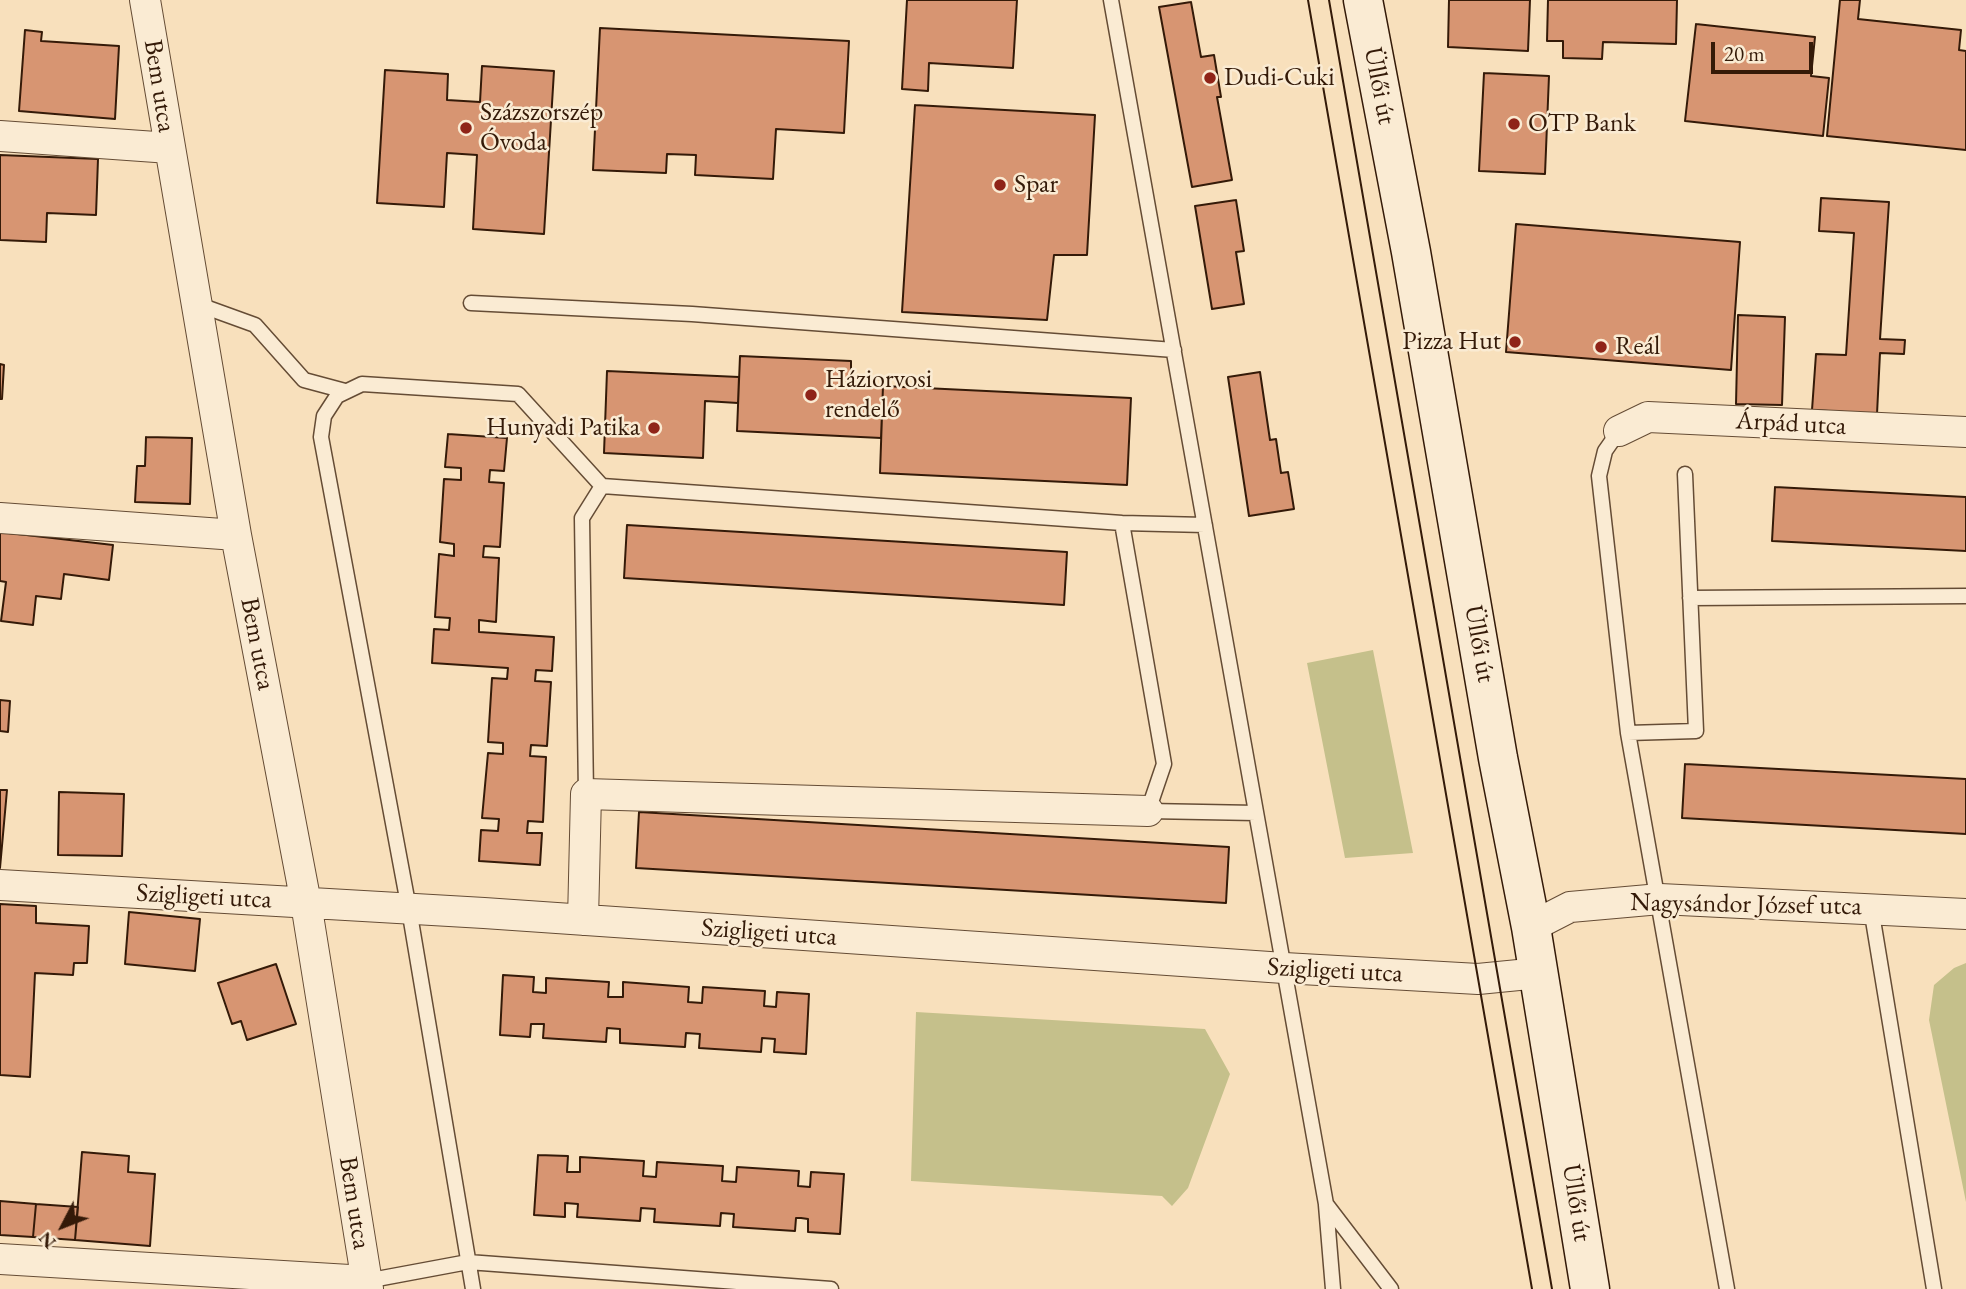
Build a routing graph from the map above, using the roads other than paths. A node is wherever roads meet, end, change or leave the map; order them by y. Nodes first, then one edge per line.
1 (145, 0) edge
2 (1111, 0) edge
3 (1363, 0) edge
4 (0, 136) edge
5 (170, 148) junction
6 (196, 303) junction
7 (471, 303) dead end
8 (1174, 350) junction
9 (345, 391) junction
10 (1619, 431) joint
11 (1966, 432) edge
12 (1685, 474) dead end
13 (602, 486) junction
14 (0, 518) edge
15 (1122, 523) junction
16 (1205, 525) junction
17 (236, 535) junction
18 (1966, 596) edge
19 (1690, 598) junction
20 (1628, 733) junction
21 (586, 794) junction
22 (1148, 811) junction
23 (1256, 813) junction
24 (0, 885) edge
25 (1660, 899) junction
26 (306, 903) junction
27 (1871, 908) junction
28 (409, 909) junction
29 (1966, 914) edge
30 (583, 920) junction
31 (1531, 927) junction
32 (1284, 968) junction
33 (1539, 973) junction
34 (1326, 1204) junction
35 (0, 1259) edge
36 (468, 1262) junction
37 (367, 1285) edge
38 (473, 1289) edge
39 (831, 1289) edge
40 (1333, 1289) edge
41 (1391, 1289) edge
42 (1590, 1289) edge
43 (1727, 1289) edge
44 (1934, 1289) edge

1 - 5 street, Bem utca
2 - 8 lane
3 - 31 main road, Üllői út
4 - 5 street
5 - 6 street, Bem utca
6 - 9 lane
6 - 17 street, Bem utca
7 - 8 lane
8 - 16 lane
9 - 13 lane
9 - 28 lane
10 - 11 street, Árpád utca
10 - 20 lane
12 - 19 lane
13 - 15 lane
13 - 21 lane
14 - 17 street
15 - 16 lane
15 - 22 lane
16 - 23 lane
17 - 26 street, Bem utca
18 - 19 lane
19 - 20 lane
20 - 25 lane
21 - 22 street
21 - 30 street
22 - 23 lane
23 - 32 lane
24 - 26 street, Szigligeti utca
25 - 27 street, Nagysándor József utca
25 - 31 street, Nagysándor József utca
25 - 43 lane
26 - 28 street, Szigligeti utca
26 - 37 street, Bem utca
27 - 29 street, Nagysándor József utca
27 - 44 lane
28 - 30 street, Szigligeti utca
28 - 36 lane
30 - 32 street, Szigligeti utca
31 - 33 main road, Üllői út
32 - 33 street, Szigligeti utca
32 - 34 lane
33 - 42 main road, Üllői út
34 - 40 lane
34 - 41 lane
35 - 37 street
36 - 37 lane
36 - 38 lane
36 - 39 lane

